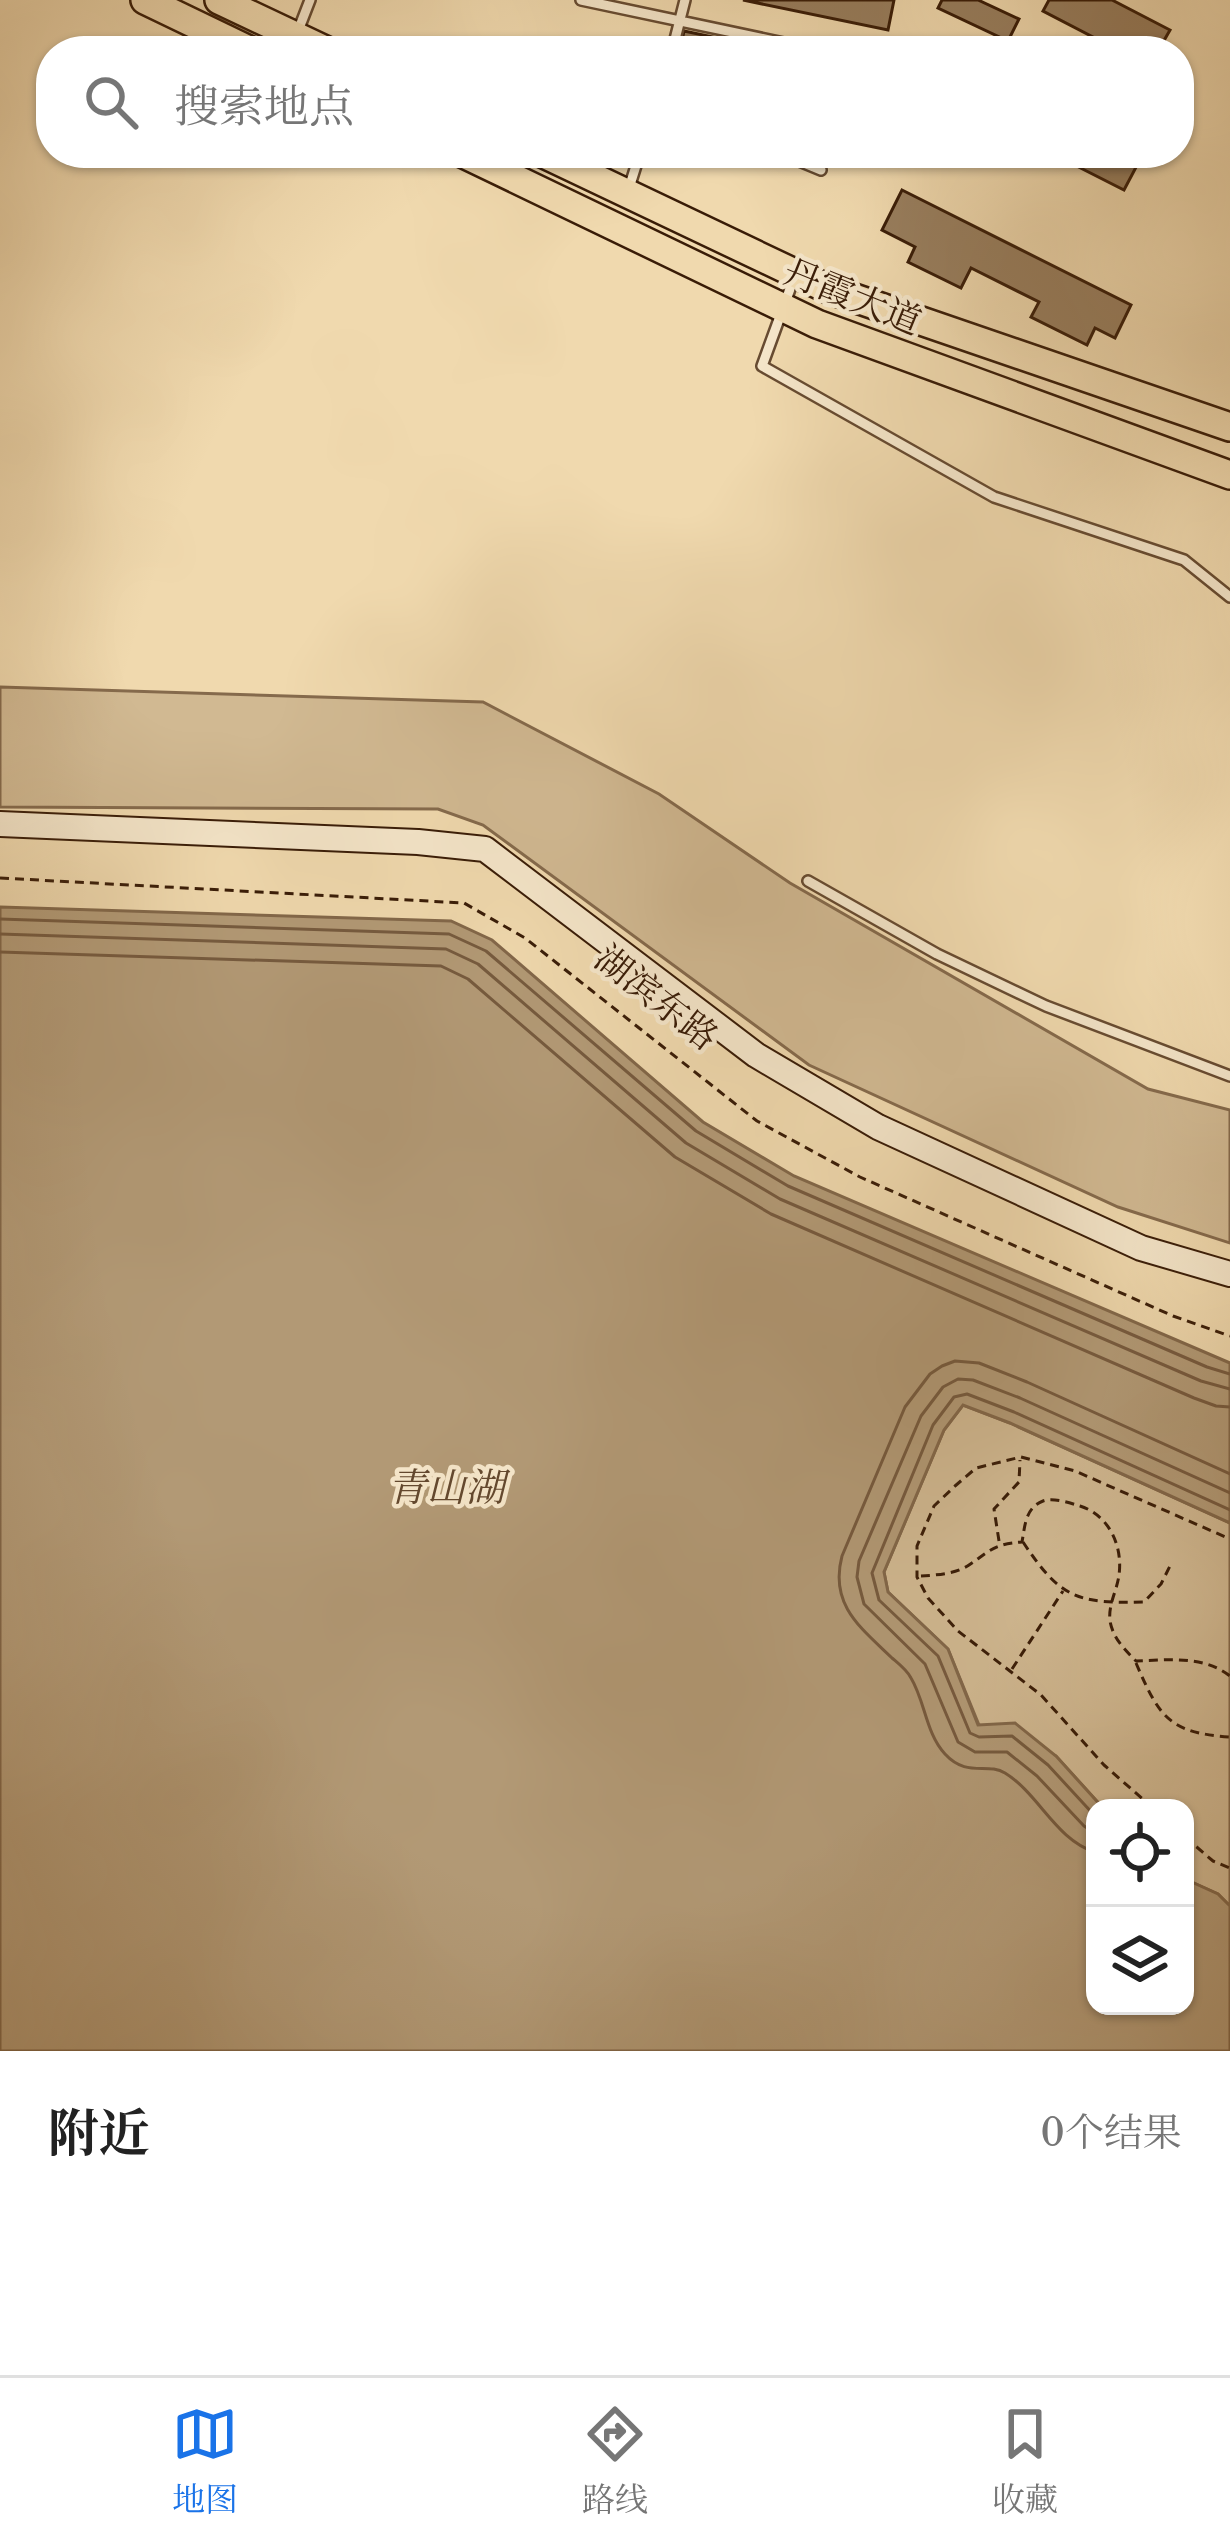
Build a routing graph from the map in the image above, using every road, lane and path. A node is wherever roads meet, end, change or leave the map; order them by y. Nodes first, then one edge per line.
1 (145, 0) edge
2 (219, 0) edge
3 (310, 0) edge
4 (581, 0) edge
5 (685, 0) edge
6 (680, 21) junction
7 (219, 36) edge
8 (296, 36) joint
9 (676, 36) edge
10 (750, 36) edge
11 (493, 168) edge
12 (573, 168) edge
13 (636, 168) edge
14 (816, 168) edge
15 (821, 170) dead end
16 (628, 194) junction
17 (796, 273) junction
18 (784, 308) junction
19 (1230, 428) edge
20 (1230, 476) edge
21 (1230, 597) edge
22 (0, 824) edge
23 (0, 878) edge
24 (808, 881) dead end
25 (1230, 1076) edge
26 (1230, 1274) edge
27 (1230, 1336) edge
28 (1021, 1457) junction
29 (1230, 1539) edge
30 (1022, 1542) junction
31 (1000, 1543) junction
32 (1172, 1562) dead end
33 (917, 1576) junction
34 (1064, 1590) junction
35 (1110, 1603) junction
36 (1136, 1661) junction
37 (1010, 1672) junction
38 (1229, 1672) edge
39 (1230, 1737) edge
40 (1143, 1799) edge
41 (1194, 1845) edge
42 (1230, 1868) edge

1 - 7 main road
2 - 8 main road
3 - 8 lane
4 - 6 lane
5 - 6 lane
6 - 9 lane
6 - 10 lane
11 - 18 main road, 丹霞大道
12 - 16 main road, 丹霞大道
13 - 16 lane
14 - 15 lane
16 - 17 main road, 丹霞大道
17 - 18 lane
17 - 19 main road, 丹霞大道
18 - 20 main road, 丹霞大道
18 - 21 lane
22 - 26 street, 湖滨东路
23 - 27 path, 湖滨东路
24 - 25 lane
28 - 29 path
28 - 31 path
28 - 33 path
30 - 31 path
30 - 34 path
30 - 35 path
31 - 33 path
32 - 35 path
33 - 37 path
34 - 35 path
34 - 37 path
35 - 36 path
36 - 38 path
36 - 39 path
37 - 40 path
41 - 42 path

